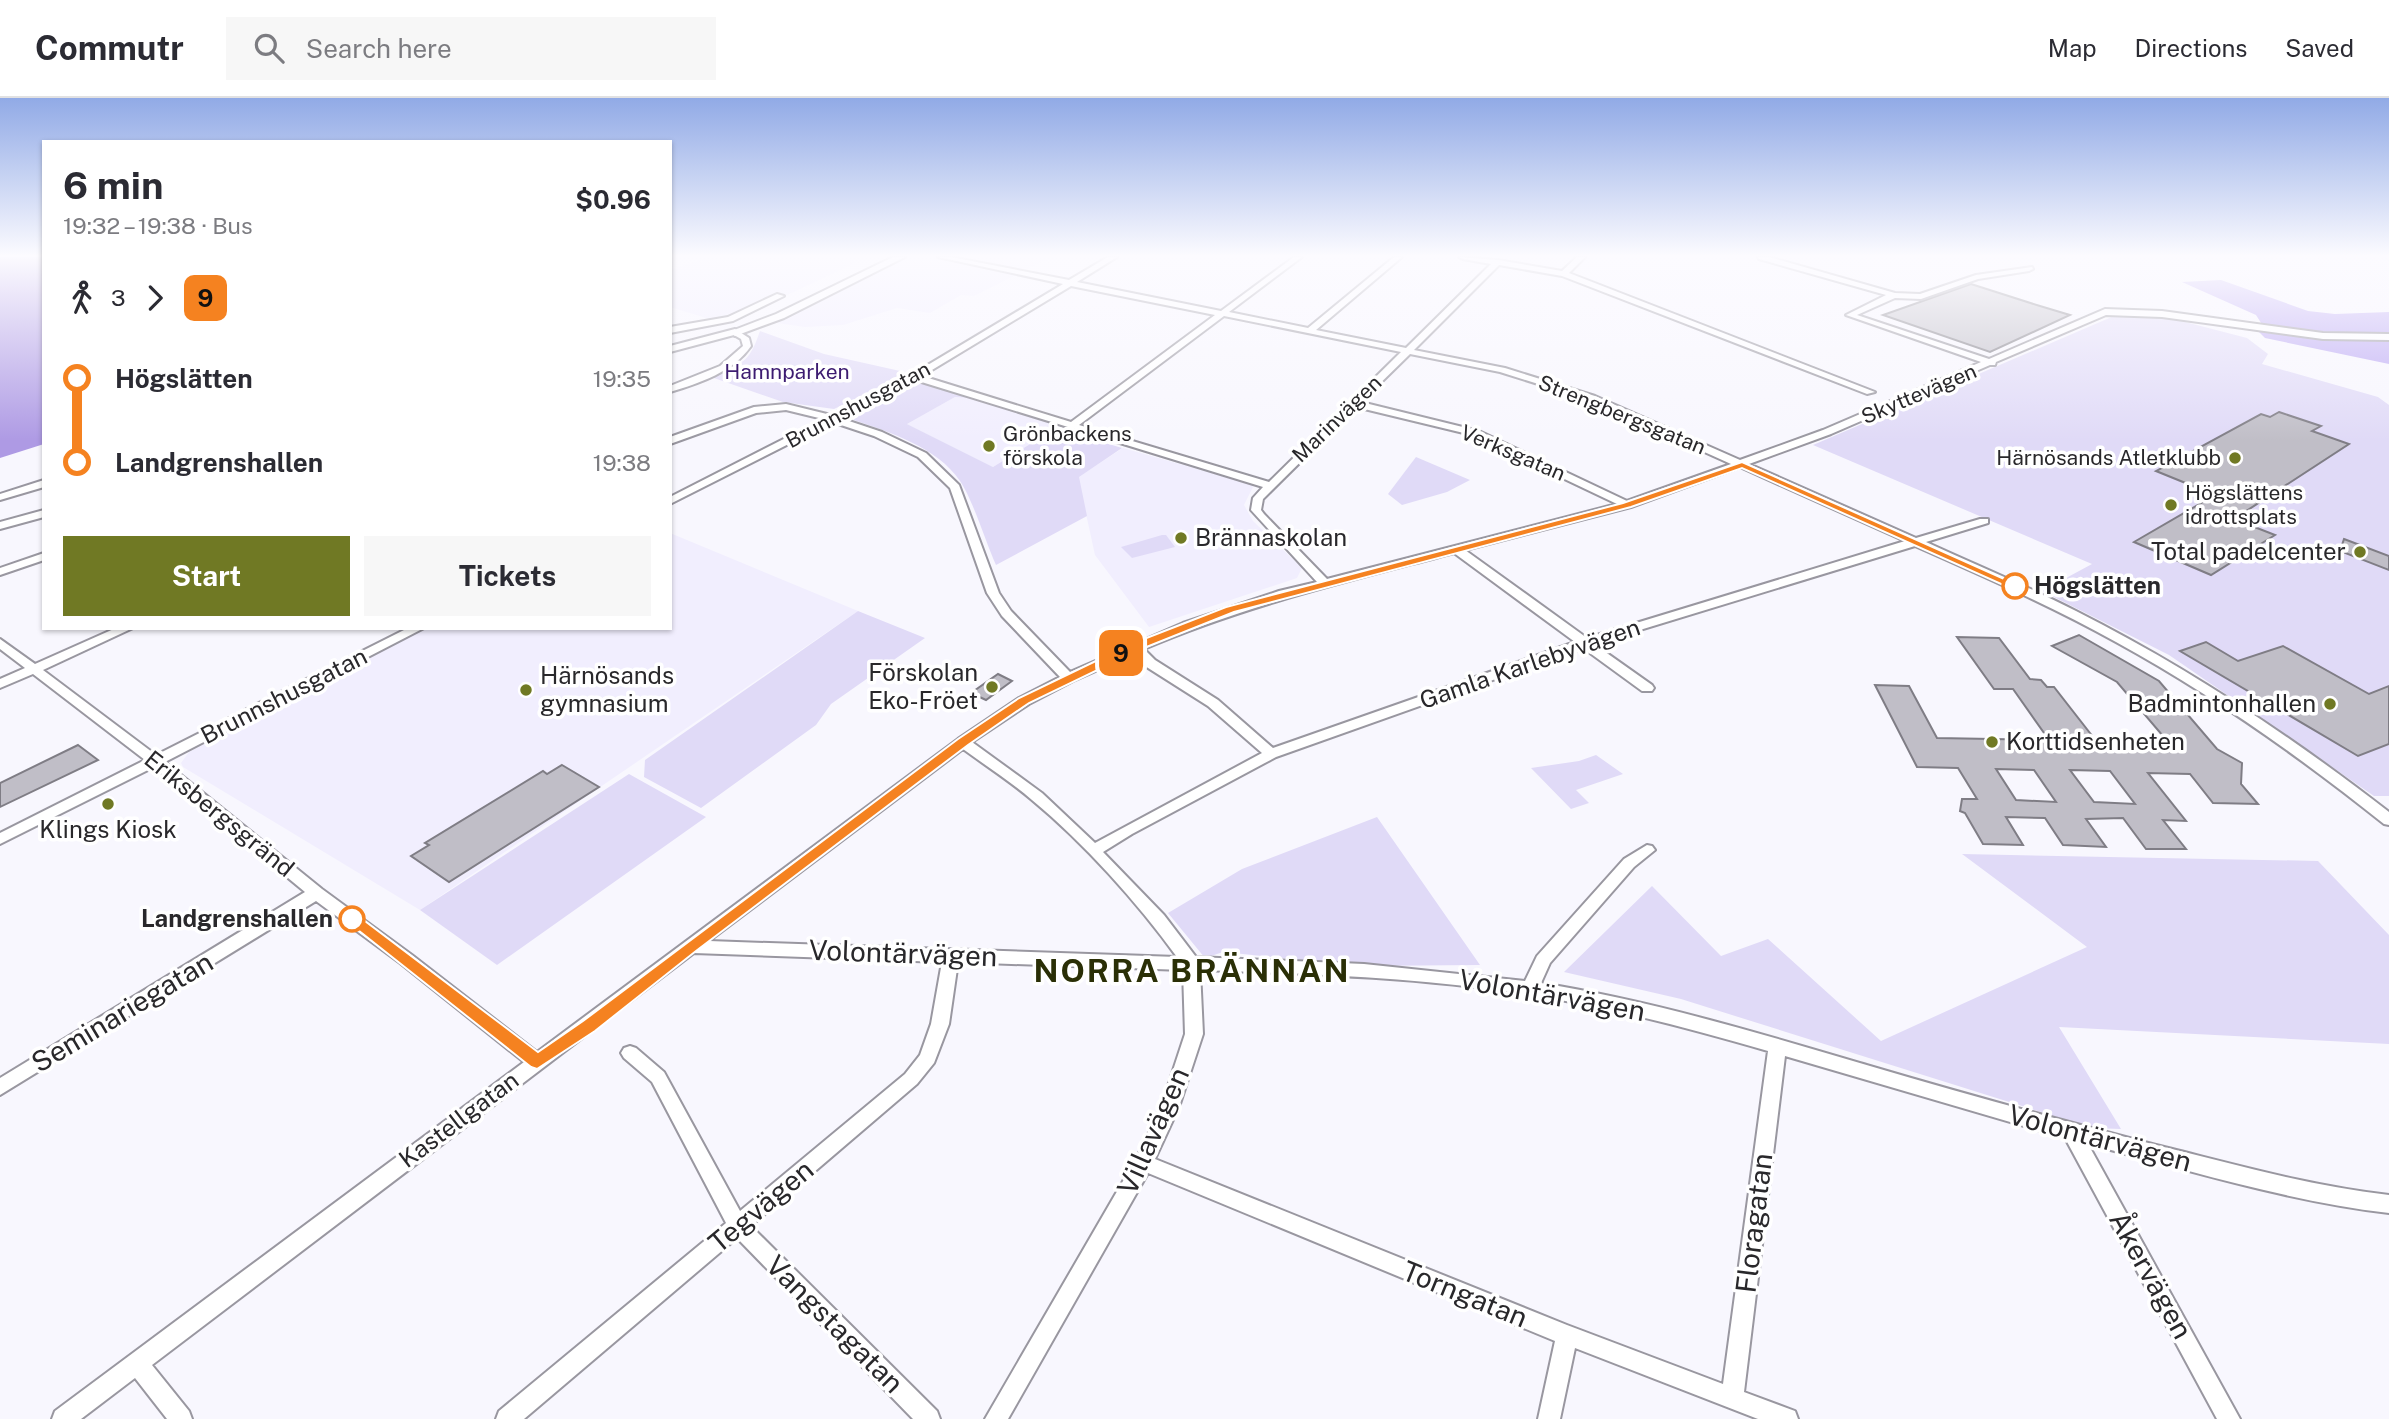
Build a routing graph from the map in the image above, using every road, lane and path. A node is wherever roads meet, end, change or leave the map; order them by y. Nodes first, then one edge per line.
1 (731, 319) edge
2 (773, 319) edge
3 (1011, 319) edge
4 (1214, 319) edge
5 (1250, 319) edge
6 (1325, 319) edge
7 (1441, 319) edge
8 (1680, 319) edge
9 (1861, 319) edge
10 (2090, 319) edge
11 (2191, 319) edge
12 (672, 330) edge
13 (1310, 331) junction
14 (735, 332) junction
15 (2389, 337) edge
16 (672, 348) edge
17 (1408, 351) junction
18 (1992, 363) junction
19 (914, 377) junction
20 (672, 389) edge
21 (1870, 392) dead end
22 (1353, 403) junction
23 (831, 420) junction
24 (1073, 425) junction
25 (672, 440) edge
26 (1742, 465) junction
27 (42, 483) edge
28 (1269, 485) junction
29 (0, 496) edge
30 (672, 500) edge
31 (1627, 505) junction
32 (42, 514) edge
33 (1984, 521) dead end
34 (0, 526) edge
35 (1918, 542) junction
36 (1457, 550) junction
37 (42, 557) edge
38 (0, 572) edge
39 (1324, 583) junction
40 (123, 630) edge
41 (414, 630) edge
42 (0, 643) edge
43 (1584, 643) junction
44 (1135, 647) junction
45 (35, 669) junction
46 (1068, 678) junction
47 (0, 684) edge
48 (1647, 688) dead end
49 (963, 742) junction
50 (1271, 754) junction
51 (154, 760) junction
52 (2389, 820) edge
53 (0, 839) edge
54 (1093, 850) junction
55 (1647, 850) dead end
56 (316, 893) junction
57 (690, 947) junction
58 (951, 954) junction
59 (1191, 963) junction
60 (1531, 987) junction
61 (1777, 1048) junction
62 (630, 1053) dead end
63 (537, 1062) junction
64 (0, 1087) edge
65 (2072, 1132) junction
66 (1144, 1163) junction
67 (2389, 1204) edge
68 (738, 1226) junction
69 (1567, 1335) junction
70 (137, 1363) junction
71 (1732, 1398) junction
72 (63, 1419) edge
73 (181, 1419) edge
74 (508, 1419) edge
75 (929, 1419) edge
76 (996, 1419) edge
77 (1549, 1419) edge
78 (1787, 1419) edge
79 (2229, 1419) edge

1 - 12 street
2 - 14 street
3 - 19 street, Brunnshusgatan
4 - 24 street
5 - 13 street, Strengbergsgatan
6 - 13 street
7 - 17 street, Marinvägen
8 - 21 street
9 - 18 street
10 - 18 street, Skyttevägen
11 - 15 street, Skyttevägen
13 - 17 street, Strengbergsgatan
14 - 16 street
14 - 20 street
17 - 22 street, Marinvägen
17 - 26 street, Strengbergsgatan
18 - 26 street, Skyttevägen
19 - 23 street, Brunnshusgatan
19 - 24 street
22 - 28 street, Marinvägen
22 - 31 street, Verksgatan
23 - 25 street
23 - 30 street, Brunnshusgatan
23 - 46 street
24 - 28 street
26 - 31 street, Kastellgatan
26 - 35 street, Strengbergsgatan
27 - 29 street
28 - 39 street, Marinvägen
31 - 36 street, Kastellgatan
32 - 34 street
33 - 35 street, Gamla Karlebyvägen
35 - 43 street, Gamla Karlebyvägen
35 - 52 street, Strengbergsgatan
36 - 39 street, Kastellgatan
36 - 43 street
37 - 38 street
39 - 44 street, Kastellgatan
40 - 45 street
41 - 51 street, Brunnshusgatan
42 - 45 street, Eriksbergsgränd
43 - 48 street
43 - 50 street, Gamla Karlebyvägen
44 - 46 street, Kastellgatan
44 - 50 street
45 - 47 street
45 - 51 street, Eriksbergsgränd
46 - 49 street, Kastellgatan
49 - 54 street
49 - 57 street, Kastellgatan
50 - 54 street, Gamla Karlebyvägen
51 - 53 street, Brunnshusgatan
51 - 56 street, Eriksbergsgränd
54 - 59 street
55 - 60 street
56 - 63 street, Eriksbergsgränd
56 - 64 street, Seminariegatan
57 - 58 street, Volontärvägen
57 - 63 street, Kastellgatan
58 - 59 street, Volontärvägen
58 - 68 street, Tegvägen
59 - 60 street, Volontärvägen
59 - 66 street, Villavägen
60 - 61 street, Volontärvägen
61 - 65 street, Volontärvägen
61 - 71 street, Floragatan
62 - 68 street, Vangstagatan
63 - 70 street, Kastellgatan
65 - 67 street, Volontärvägen
65 - 79 street, Åkervägen
66 - 69 street, Torngatan
66 - 76 street, Villavägen
68 - 74 street, Tegvägen
68 - 75 street, Vangstagatan
69 - 71 street, Torngatan
69 - 77 street
70 - 72 street, Kastellgatan
70 - 73 street
71 - 78 street, Torngatan

